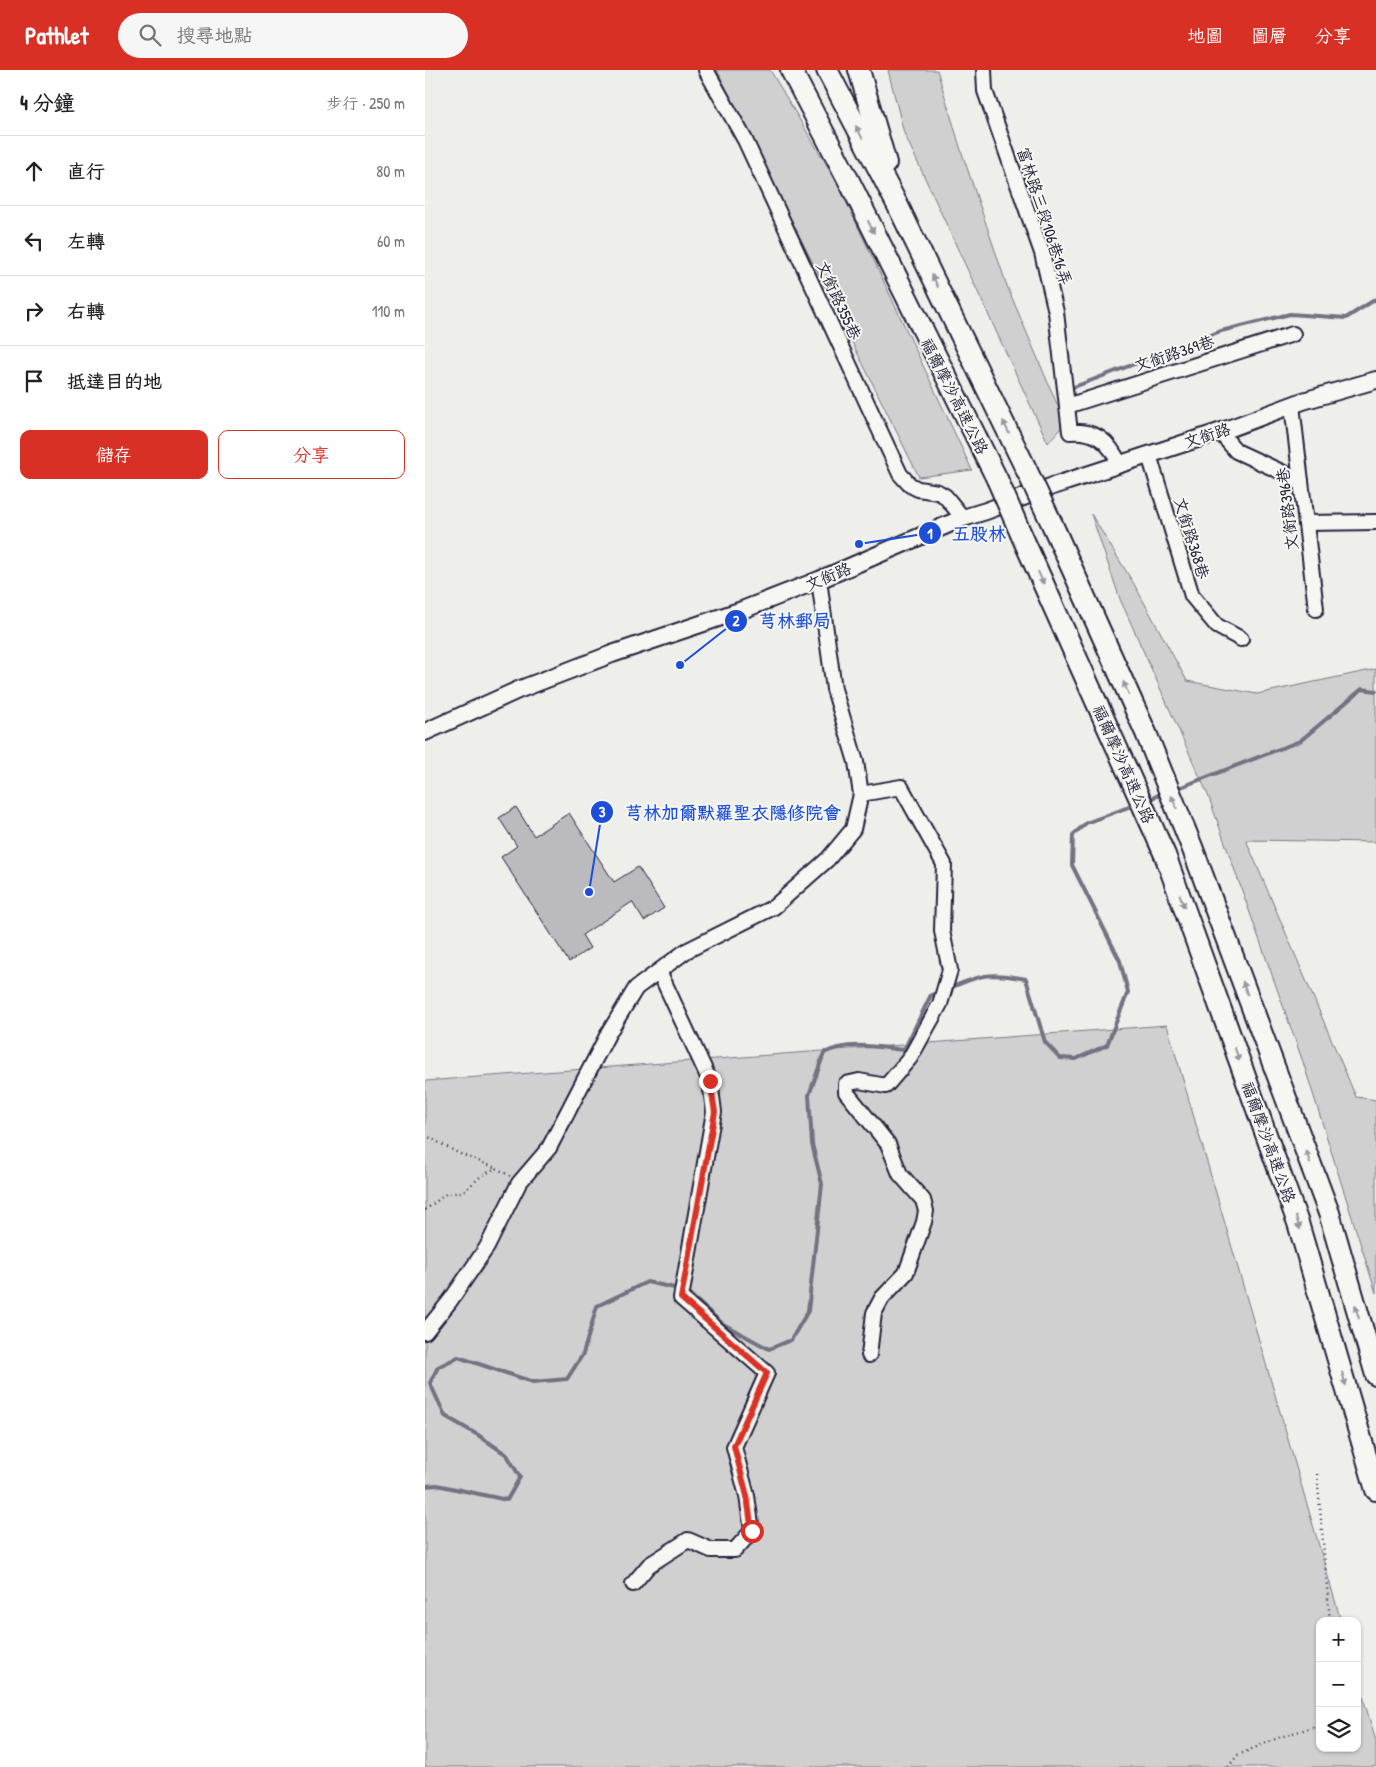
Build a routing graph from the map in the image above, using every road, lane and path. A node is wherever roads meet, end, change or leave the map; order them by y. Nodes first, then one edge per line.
1 (706, 70) edge
2 (782, 70) edge
3 (791, 70) edge
4 (827, 70) edge
5 (859, 70) edge
6 (984, 70) edge
7 (850, 183) junction
8 (898, 206) junction
9 (1293, 334) dead end
10 (1376, 380) edge
11 (1292, 404) junction
12 (1067, 406) junction
13 (1219, 431) junction
14 (1149, 455) junction
15 (1119, 465) junction
16 (1301, 481) junction
17 (963, 518) junction
18 (1376, 522) edge
19 (1306, 523) junction
20 (819, 580) junction
21 (1316, 608) dead end
22 (1241, 638) dead end
23 (425, 732) edge
24 (861, 794) junction
25 (659, 971) junction
26 (425, 1135) edge
27 (496, 1168) junction
28 (519, 1183) junction
29 (425, 1210) edge
30 (425, 1332) edge
31 (869, 1355) dead end
32 (1376, 1375) edge
33 (1317, 1474) dead end
34 (1376, 1490) edge
35 (633, 1584) dead end
36 (1330, 1617) edge
37 (1316, 1726) edge
38 (1228, 1767) edge

1 - 17 street, 文銜路355巷
2 - 7 highway
3 - 7 highway, 福爾摩沙高速公路
8 -> 4 highway, 福爾摩沙高速公路
5 - 8 highway
6 - 12 street, 富林路三段106巷16弄
7 -> 34 highway, 福爾摩沙高速公路, bridge
32 -> 8 highway, 福爾摩沙高速公路, bridge
9 - 12 street, 文銜路369巷
10 - 11 main road, 文銜路
11 - 13 main road, 文銜路
11 - 16 street, 文銜路396巷
12 - 15 street, 富林路三段106巷16弄
13 - 14 main road, 文銜路
13 - 16 street
14 - 15 main road, 文銜路
14 - 22 street, 文銜路368巷
15 - 17 main road, 文銜路
16 - 19 street, 文銜路396巷
17 - 20 main road, 文銜路
18 - 19 street
19 - 21 street, 文銜路396巷
20 - 23 main road, 文銜路
20 - 24 street
24 - 25 street
24 - 31 street
25 - 28 street
25 - 35 street
26 - 27 path
27 - 28 path
27 - 29 path
28 - 30 street
33 - 36 path
37 - 38 path

